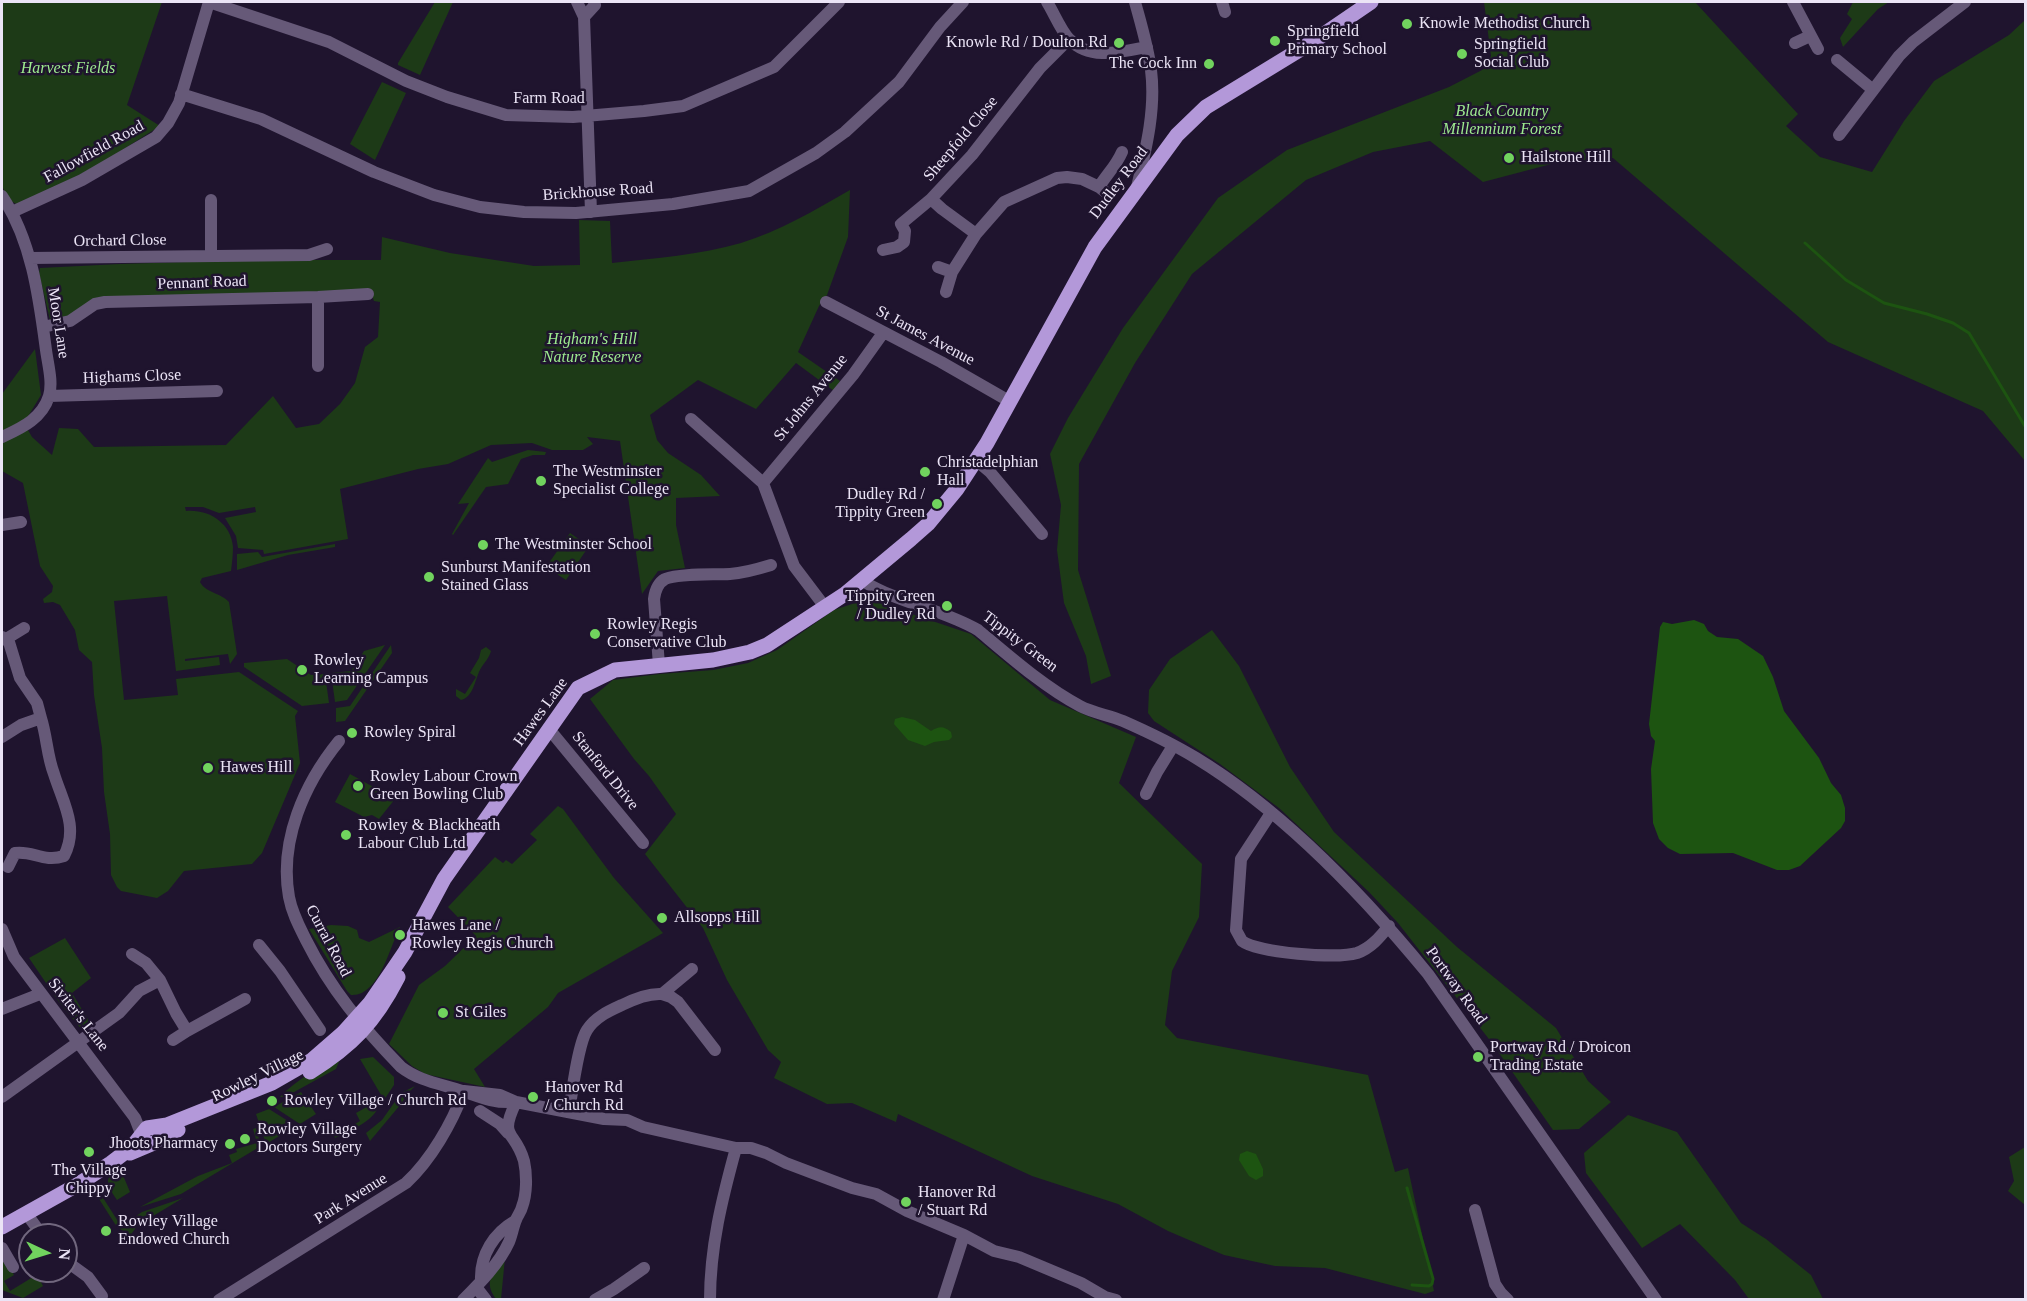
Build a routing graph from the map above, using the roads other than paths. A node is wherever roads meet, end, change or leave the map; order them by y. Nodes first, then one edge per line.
1 (209, 2) edge
2 (577, 2) edge
3 (594, 2) edge
4 (839, 2) edge
5 (963, 2) edge
6 (1047, 2) edge
7 (1135, 2) edge
8 (1371, 2) edge
9 (1793, 2) edge
10 (1965, 2) edge
11 (584, 17) junction
12 (1810, 36) junction
13 (1069, 39) junction
14 (1795, 43) dead end
15 (1147, 47) junction
16 (1818, 49) dead end
17 (1837, 60) dead end
18 (1872, 89) junction
19 (181, 94) junction
20 (588, 116) junction
21 (1839, 135) dead end
22 (1122, 152) dead end
23 (1137, 188) junction
24 (2, 196) edge
25 (931, 199) junction
26 (211, 200) dead end
27 (12, 212) junction
28 (591, 212) junction
29 (976, 234) junction
30 (327, 249) dead end
31 (883, 250) dead end
32 (212, 256) junction
33 (30, 258) junction
34 (938, 267) dead end
35 (952, 272) junction
36 (946, 292) dead end
37 (368, 294) dead end
38 (318, 297) junction
39 (826, 302) dead end
40 (43, 327) junction
41 (883, 333) junction
42 (318, 366) dead end
43 (217, 391) dead end
44 (49, 396) junction
45 (1009, 400) junction
46 (691, 419) dead end
47 (2, 437) edge
48 (976, 460) junction
49 (763, 483) junction
50 (21, 522) dead end
51 (2, 525) edge
52 (1042, 534) dead end
53 (771, 565) dead end
54 (863, 581) junction
55 (825, 607) junction
56 (24, 628) dead end
57 (4, 638) edge
58 (659, 665) junction
59 (41, 718) junction
60 (1121, 721) joint
61 (549, 729) junction
62 (2, 737) edge
63 (339, 741) dead end
64 (1173, 746) junction
65 (1146, 794) dead end
66 (1271, 813) junction
67 (646, 826) dead end
68 (8, 867) dead end
69 (1389, 927) junction
70 (2, 929) edge
71 (259, 945) dead end
72 (132, 954) dead end
73 (692, 969) dead end
74 (160, 980) junction
75 (40, 994) junction
76 (662, 994) junction
77 (245, 999) dead end
78 (2, 1009) edge
79 (361, 1024) junction
80 (321, 1030) dead end
81 (187, 1031) junction
82 (174, 1040) dead end
83 (78, 1041) junction
84 (715, 1050) dead end
85 (464, 1091) junction
86 (2, 1097) edge
87 (516, 1102) junction
88 (480, 1111) dead end
89 (568, 1112) junction
90 (508, 1133) junction
91 (151, 1135) junction
92 (736, 1148) junction
93 (1475, 1210) dead end
94 (26, 1213) junction
95 (33, 1223) edge
96 (2, 1227) edge
97 (964, 1234) junction
98 (2, 1248) edge
99 (13, 1267) dead end
100 (644, 1268) dead end
101 (78, 1270) edge
102 (479, 1283) junction
103 (1081, 1283) junction
104 (102, 1296) dead end
105 (1651, 1298) edge
106 (219, 1299) edge
107 (463, 1299) edge
108 (486, 1299) edge
109 (595, 1299) edge
110 (710, 1299) edge
111 (943, 1299) edge
112 (1116, 1299) edge
113 (1123, 1299) edge
114 (1508, 1299) edge

1 - 19 street, Fallowfield Road
1 - 20 street, Farm Road
2 - 11 street
3 - 11 street
4 - 20 street, Farm Road
5 - 28 street, Brickhouse Road
6 - 13 street
7 - 15 street
8 - 23 main road, Dudley Road
9 - 12 street
10 - 18 street
11 - 20 street
12 - 14 street
12 - 16 street
13 - 15 street
13 - 25 street, Sheepfold Close
15 - 23 street
17 - 18 street
18 - 21 street
19 - 27 street, Fallowfield Road
19 - 28 street, Brickhouse Road
20 - 28 street
22 - 29 street
23 - 45 main road, Dudley Road
24 - 27 street, Moor Lane
25 - 29 street
25 - 31 street, Sheepfold Close
26 - 32 street
27 - 33 street, Moor Lane
29 - 35 street
30 - 32 street, Orchard Close
32 - 33 street, Orchard Close
33 - 40 street, Moor Lane
34 - 35 street
35 - 36 street
37 - 38 street, Pennant Road
38 - 40 street, Pennant Road
38 - 42 street
39 - 41 street, St James Avenue
40 - 44 street, Moor Lane
41 - 45 street, St James Avenue
41 - 49 street, St Johns Avenue
43 - 44 street, Highams Close
44 - 47 street
45 - 48 main road, Dudley Road
46 - 49 street
48 - 52 street
48 - 54 main road, Dudley Road
49 - 55 street
50 - 51 street
53 - 58 street
54 - 55 main road, Hawes Lane
54 - 60 street, Tippity Green
55 - 58 main road, Hawes Lane
56 - 57 street
57 - 59 street
58 - 61 main road, Hawes Lane
59 - 62 street
59 - 68 street
60 - 64 street, Portway Road
61 - 67 street, Stanford Drive
61 - 79 main road, Hawes Lane
63 - 79 street, Curral Road
64 - 65 street
64 - 66 street, Portway Road
66 - 69 street, Portway Road
66 - 69 street
69 - 105 street, Portway Road
70 - 75 street, Siviter's Lane
71 - 80 street
72 - 74 street
73 - 76 street
74 - 81 street
74 - 83 street
75 - 78 street
75 - 83 street, Siviter's Lane
76 - 84 street
76 - 89 street
77 - 81 street
79 - 85 street, Curral Road
79 - 91 main road, Rowley Village
81 - 82 street
83 - 86 street
83 - 91 street, Siviter's Lane
85 - 87 street, Curral Road
85 - 106 street, Park Avenue
87 - 89 street, Curral Road
87 - 90 street
88 - 90 street
89 - 92 street, Curral Road
90 - 102 street
91 - 94 main road, Rowley Village
92 - 97 street, Curral Road
92 - 110 street
93 - 114 street
94 - 95 street
94 - 96 main road, Rowley Village
97 - 103 street, Curral Road
97 - 111 street
98 - 99 street
100 - 109 street
101 - 104 street
102 - 107 street
102 - 108 street
103 - 112 street
103 - 113 street

